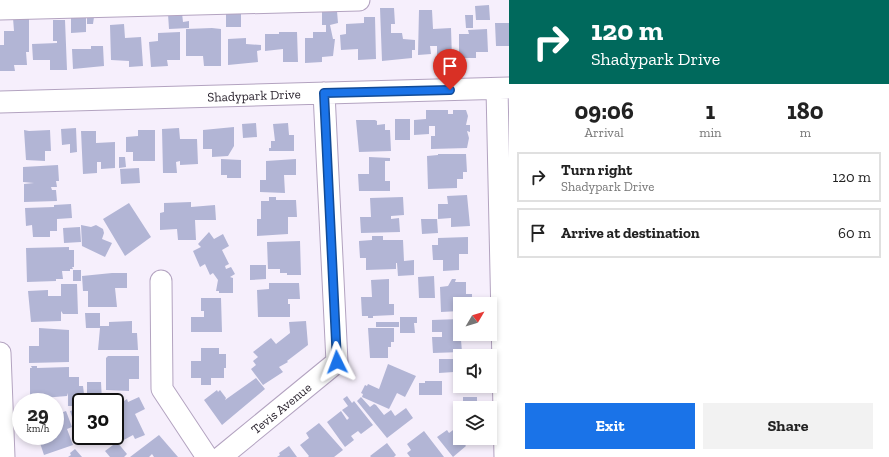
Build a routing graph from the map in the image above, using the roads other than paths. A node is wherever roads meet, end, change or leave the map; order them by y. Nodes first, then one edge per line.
1 (359, 0) edge
2 (0, 9) edge
3 (503, 89) edge
4 (324, 93) junction
5 (0, 102) edge
6 (161, 281) dead end
7 (0, 353) edge
8 (4, 457) edge
9 (207, 457) edge
10 (220, 457) edge
11 (505, 457) edge

1 - 2 street
3 - 4 street, Shadypark Drive
3 - 11 street
4 - 5 street, Shadypark Drive
4 - 10 street, Tevis Avenue
6 - 9 street
7 - 8 street

